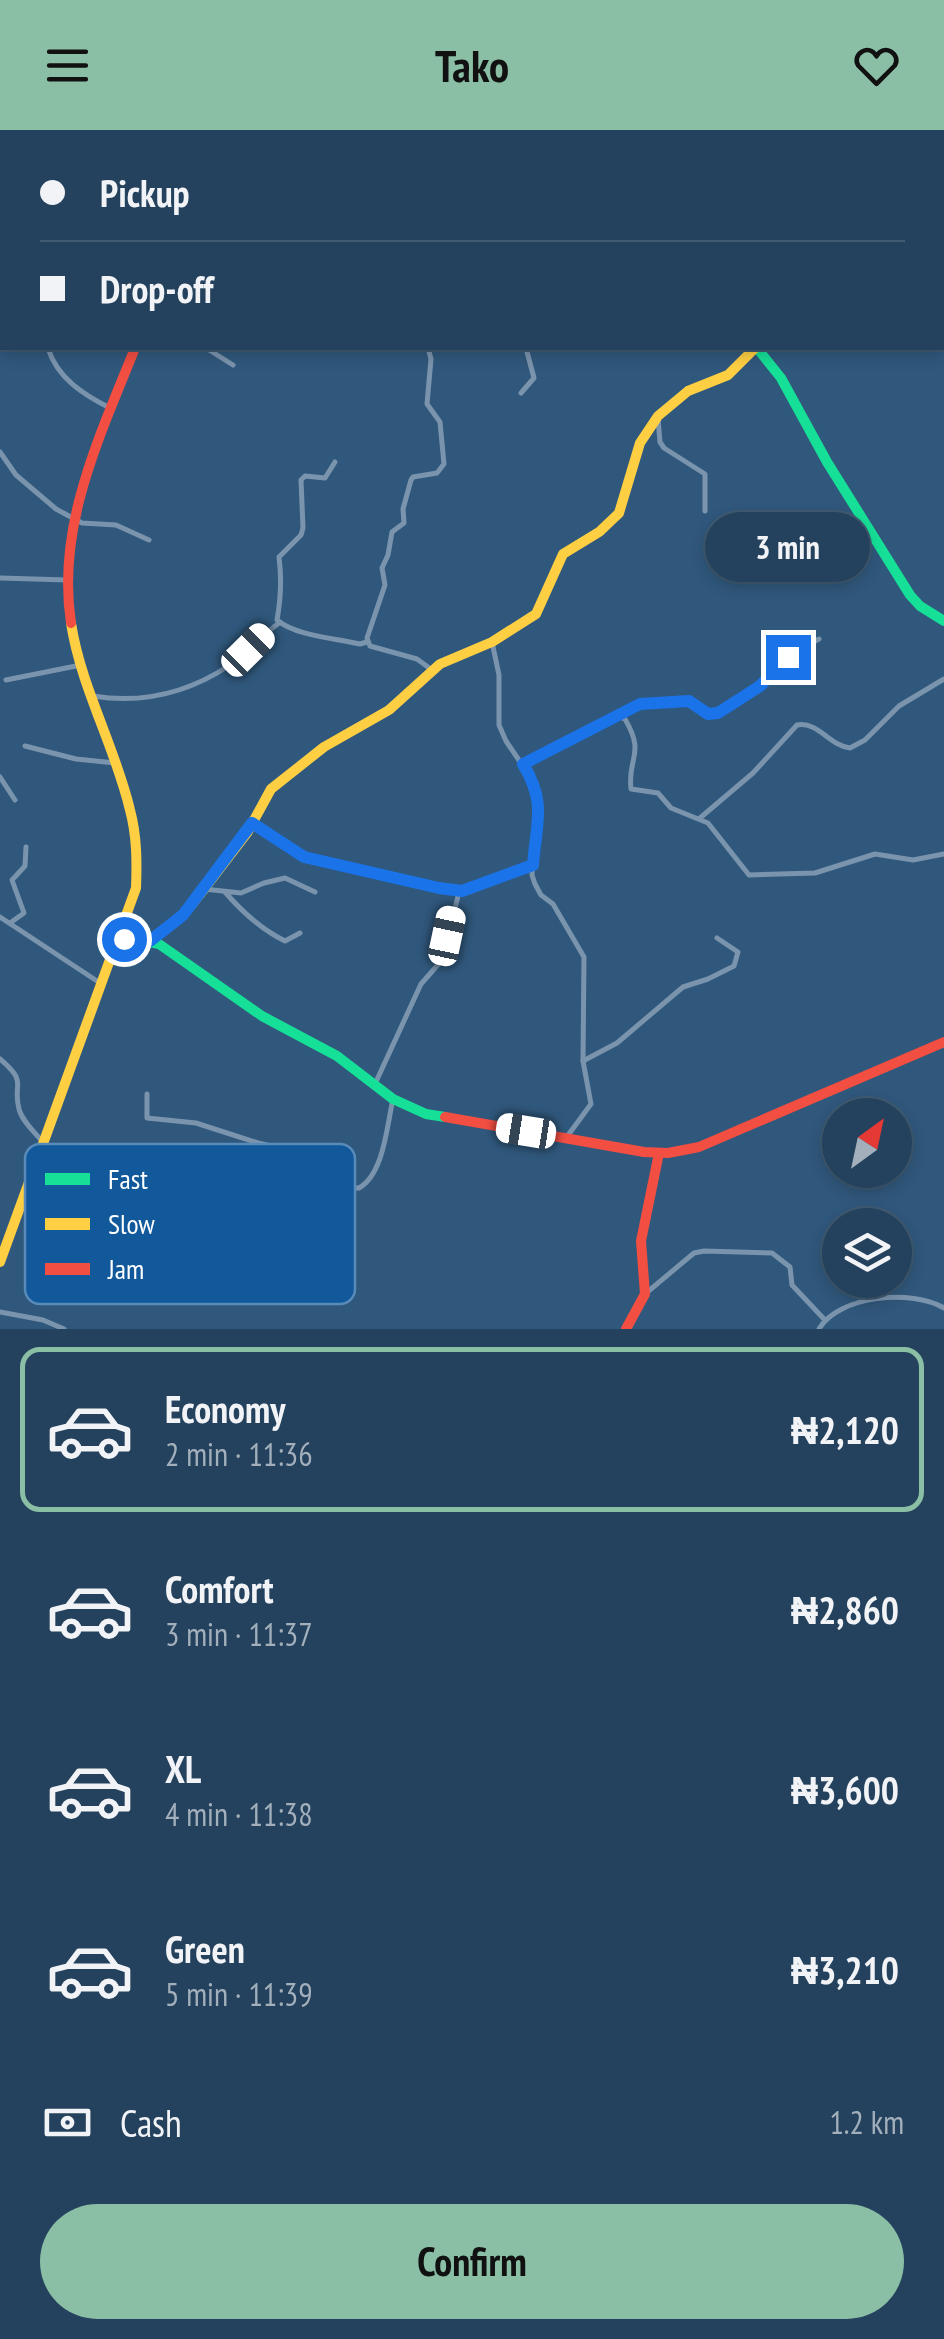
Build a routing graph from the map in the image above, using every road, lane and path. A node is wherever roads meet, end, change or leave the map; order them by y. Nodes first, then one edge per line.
1 (49, 350) edge
2 (134, 350) edge
3 (209, 350) edge
4 (429, 350) edge
5 (527, 350) edge
6 (754, 350) edge
7 (758, 350) edge
8 (233, 366) dead end
9 (520, 393) dead end
10 (110, 408) junction
11 (658, 416) junction
12 (0, 452) edge
13 (335, 462) dead end
14 (706, 511) dead end
15 (76, 519) junction
16 (149, 540) dead end
17 (0, 578) edge
18 (67, 580) junction
19 (944, 621) edge
20 (279, 623) junction
21 (820, 639) dead end
22 (368, 642) junction
23 (492, 642) junction
24 (82, 665) junction
25 (432, 670) junction
26 (944, 679) edge
27 (6, 680) dead end
28 (93, 696) junction
29 (618, 716) junction
30 (26, 746) dead end
31 (116, 764) junction
32 (523, 764) junction
33 (0, 776) edge
34 (15, 800) dead end
35 (700, 818) junction
36 (252, 823) junction
37 (26, 846) dead end
38 (944, 854) edge
39 (533, 865) junction
40 (204, 890) junction
41 (462, 891) junction
42 (225, 892) junction
43 (316, 892) dead end
44 (0, 917) edge
45 (126, 920) junction
46 (10, 923) junction
47 (300, 933) dead end
48 (718, 938) dead end
49 (146, 940) junction
50 (118, 943) junction
51 (100, 983) junction
52 (944, 1042) edge
53 (0, 1059) edge
54 (582, 1061) junction
55 (375, 1084) junction
56 (148, 1094) dead end
57 (393, 1099) junction
58 (566, 1138) junction
59 (43, 1142) joint
60 (268, 1144) edge
61 (659, 1153) junction
62 (355, 1188) edge
63 (25, 1192) edge
64 (0, 1262) edge
65 (645, 1294) junction
66 (944, 1308) edge
67 (0, 1312) edge
68 (824, 1319) junction
69 (64, 1329) edge
70 (626, 1329) edge
71 (818, 1329) edge

1 - 10 street
2 - 10 main road
3 - 8 street
4 - 22 street
5 - 9 street
6 - 11 main road
7 - 19 main road
10 - 15 main road
11 - 14 street
11 - 23 main road
12 - 15 street
13 - 20 street
15 - 16 street
15 - 18 main road
17 - 18 street
18 - 24 main road
20 - 22 street
20 - 28 street
21 - 29 street
22 - 25 street
23 - 25 main road
23 - 32 street
24 - 27 street
24 - 28 main road
25 - 36 main road
26 - 35 street
28 - 31 main road
29 - 32 street
29 - 35 street
30 - 31 street
31 - 45 main road
32 - 39 street
33 - 34 street
35 - 38 street
36 - 40 main road
36 - 41 street
37 - 46 street
39 - 41 street
39 - 54 street
40 - 42 street
40 - 49 main road
41 - 55 street
42 - 43 street
42 - 47 street
44 - 46 street
45 - 49 main road
45 - 50 main road
46 - 51 street
48 - 54 street
49 - 50 main road
49 - 55 main road
50 - 51 main road
51 - 59 main road
52 - 61 main road
53 - 59 street
54 - 58 street
55 - 57 main road
56 - 60 street
57 - 58 main road
57 - 62 street
58 - 61 main road
61 - 65 main road
63 - 64 main road
65 - 68 street
65 - 70 main road
66 - 68 street
67 - 69 street
68 - 71 street

